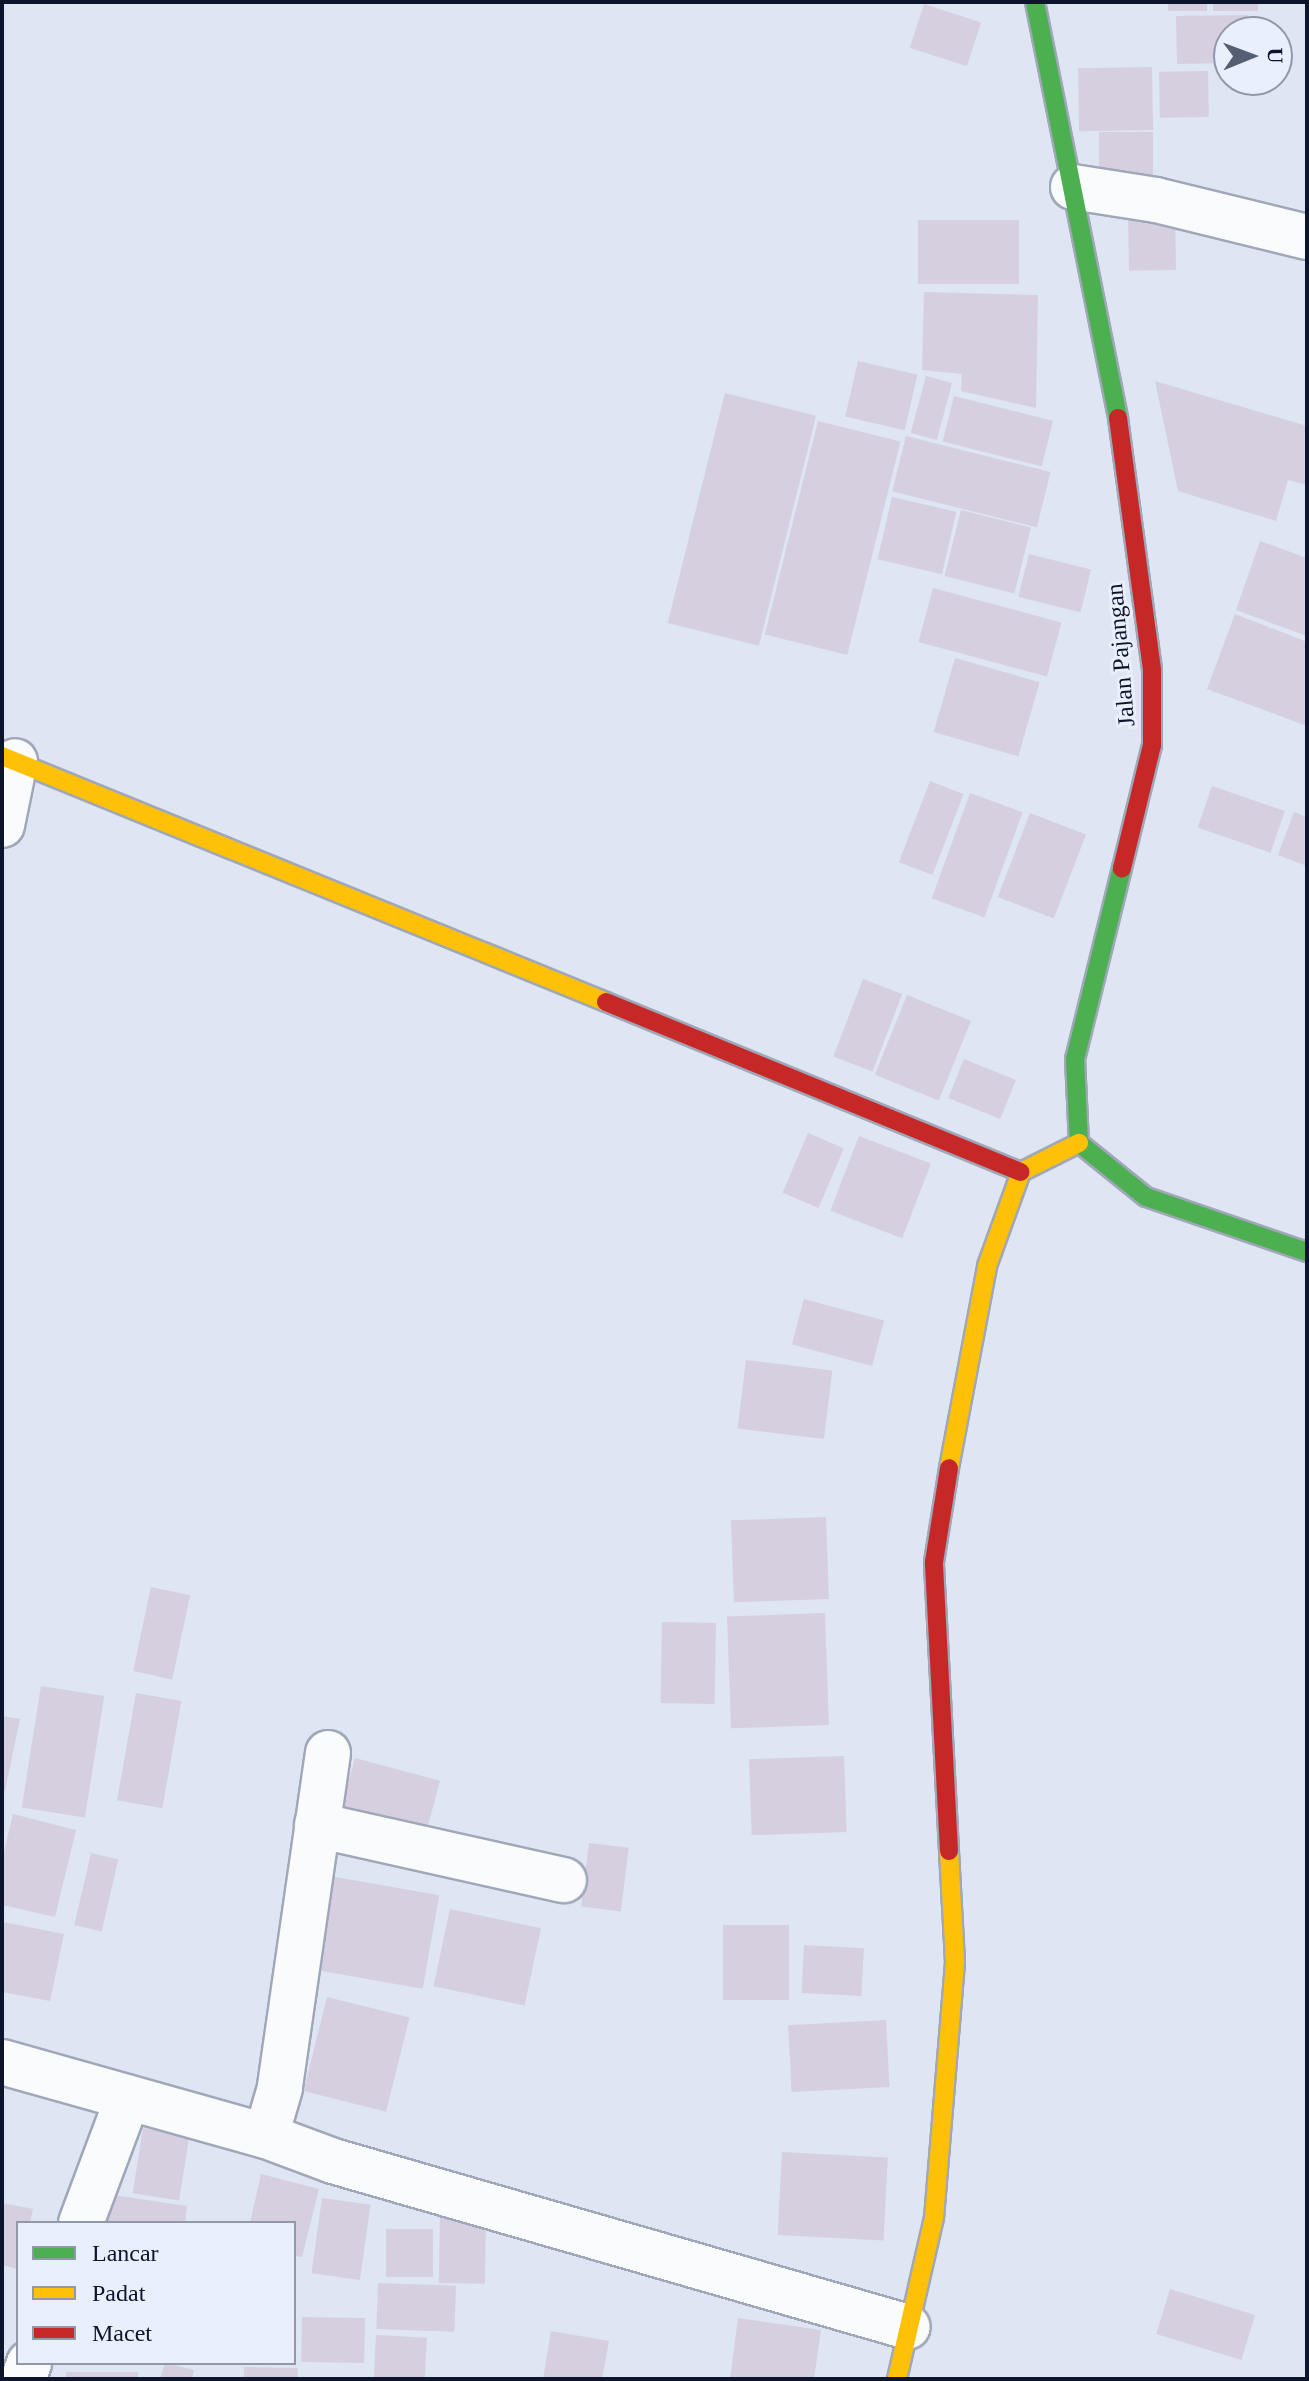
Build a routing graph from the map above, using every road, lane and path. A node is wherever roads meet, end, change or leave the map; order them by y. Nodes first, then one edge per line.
1 (1035, 2) edge
2 (1073, 187) junction
3 (1307, 237) edge
4 (8, 758) edge
5 (2, 825) edge
6 (1079, 1143) junction
7 (1021, 1172) junction
8 (1307, 1252) edge
9 (328, 1753) dead end
10 (317, 1825) junction
11 (564, 1880) dead end
12 (2, 2062) edge
13 (128, 2097) junction
14 (266, 2136) junction
15 (82, 2221) edge
16 (908, 2327) junction
17 (897, 2379) edge

1 - 2 street, Jalan Pajangan
2 - 3 street
2 - 6 street, Jalan Pajangan
4 - 5 street
4 - 7 street
6 - 7 street
6 - 8 street
7 - 16 street
9 - 10 street
10 - 11 street
10 - 14 street
12 - 13 street
13 - 14 street
13 - 15 street
14 - 16 street
16 - 17 street

